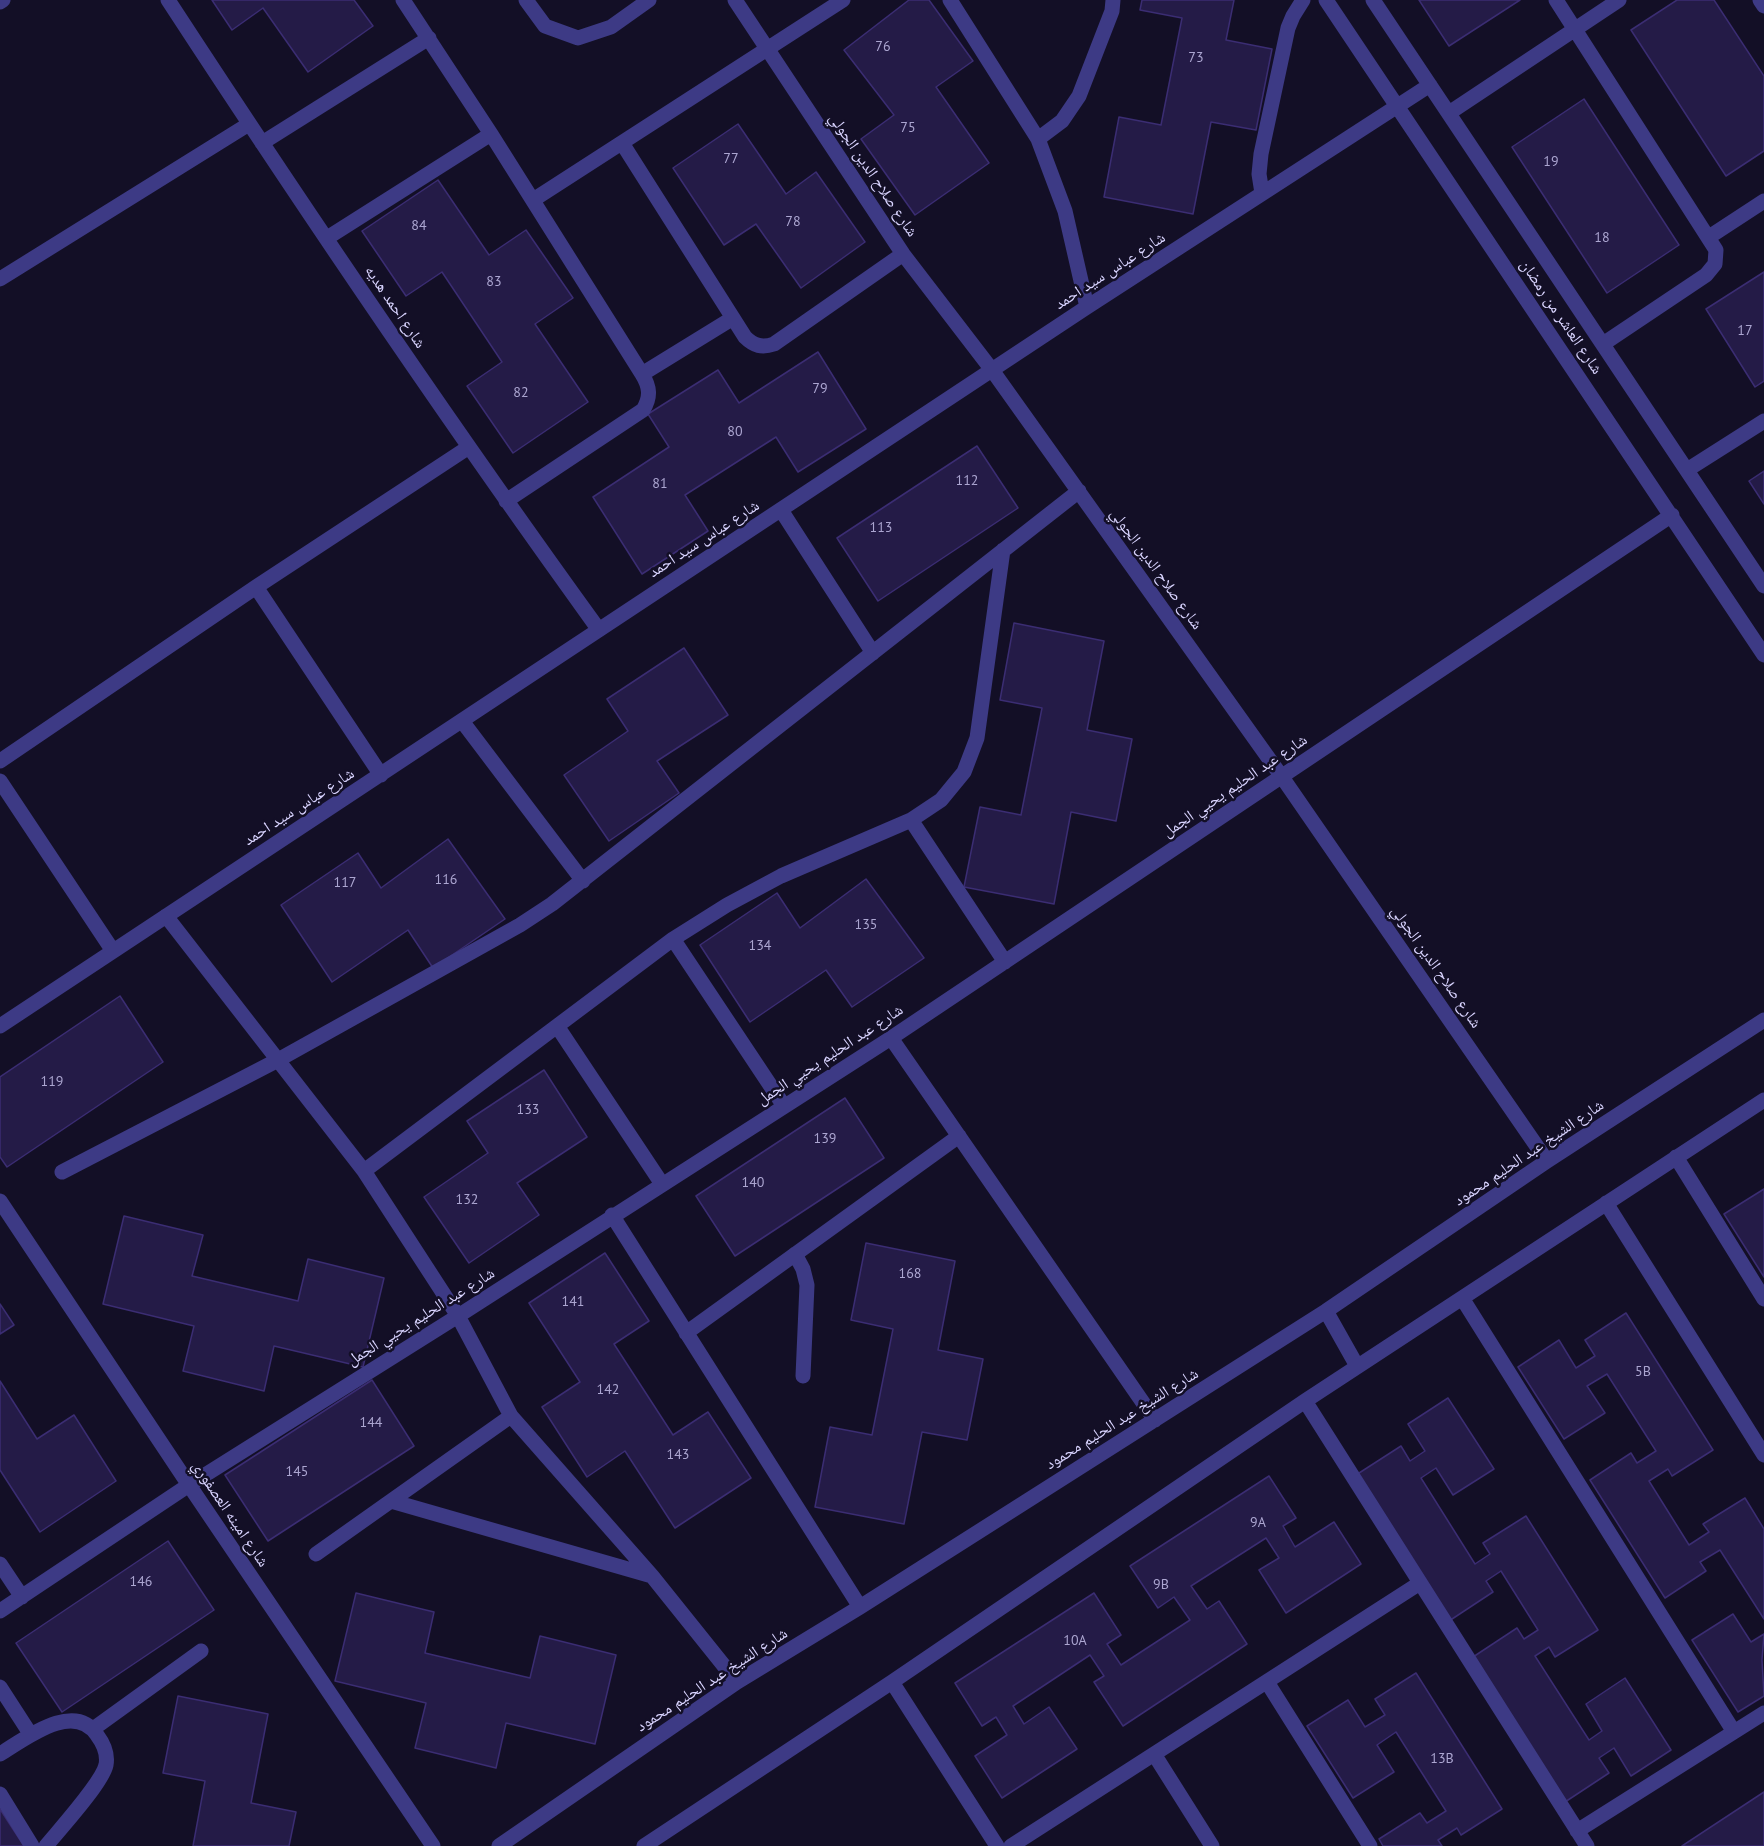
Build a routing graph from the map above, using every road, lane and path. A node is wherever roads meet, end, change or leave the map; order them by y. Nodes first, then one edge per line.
1 (168, 0) edge
2 (403, 0) edge
3 (526, 0) edge
4 (649, 0) edge
5 (735, 0) edge
6 (843, 0) edge
7 (950, 0) edge
8 (1113, 0) edge
9 (1303, 0) edge
10 (1326, 0) edge
11 (1373, 0) edge
12 (1557, 0) edge
13 (1619, 0) edge
14 (1760, 0) edge
15 (1764, 6) edge
16 (1575, 29) junction
17 (429, 38) junction
18 (767, 49) junction
19 (1430, 85) junction
20 (1397, 106) junction
21 (1449, 113) junction
22 (249, 124) junction
23 (491, 134) junction
24 (1038, 140) junction
25 (262, 143) junction
26 (622, 143) junction
27 (1262, 193) junction
28 (533, 200) junction
29 (1764, 201) edge
30 (1709, 237) junction
31 (327, 238) junction
32 (903, 254) junction
33 (0, 279) edge
34 (1087, 308) junction
35 (733, 318) junction
36 (1603, 344) junction
37 (992, 370) junction
38 (642, 374) junction
39 (1764, 421) edge
40 (469, 447) junction
41 (1687, 470) junction
42 (1078, 491) junction
43 (506, 501) junction
44 (781, 510) junction
45 (1672, 515) junction
46 (1003, 550) junction
47 (1764, 586) edge
48 (256, 587) junction
49 (599, 630) junction
50 (873, 653) junction
51 (1764, 655) edge
52 (462, 721) junction
53 (0, 761) edge
54 (381, 775) junction
55 (1282, 777) junction
56 (0, 781) edge
57 (911, 820) junction
58 (583, 881) junction
59 (166, 916) junction
60 (673, 939) junction
61 (113, 951) junction
62 (1005, 962) junction
63 (1764, 1020) edge
64 (0, 1026) edge
65 (557, 1026) junction
66 (891, 1038) junction
67 (278, 1060) junction
68 (1764, 1100) edge
69 (784, 1106) junction
70 (959, 1137) junction
71 (1676, 1157) junction
72 (1547, 1161) junction
73 (364, 1171) junction
74 (62, 1172) dead end
75 (662, 1184) junction
76 (0, 1201) edge
77 (1606, 1203) junction
78 (612, 1215) junction
79 (795, 1254) junction
80 (1462, 1298) junction
81 (1764, 1299) edge
82 (1326, 1311) junction
83 (458, 1316) junction
84 (686, 1333) junction
85 (1357, 1366) junction
86 (803, 1376) dead end
87 (1305, 1401) junction
88 (511, 1416) junction
89 (1155, 1420) junction
90 (1764, 1455) edge
91 (189, 1485) junction
92 (391, 1501) junction
93 (316, 1554) dead end
94 (0, 1564) edge
95 (652, 1576) junction
96 (1420, 1583) junction
97 (22, 1597) junction
98 (860, 1606) junction
99 (0, 1611) edge
100 (201, 1651) dead end
101 (736, 1682) junction
102 (892, 1682) junction
103 (1267, 1682) junction
104 (0, 1688) edge
105 (1764, 1713) edge
106 (93, 1729) junction
107 (1734, 1732) junction
108 (31, 1735) junction
109 (0, 1754) edge
110 (1154, 1754) junction
111 (0, 1794) edge
112 (1577, 1831) junction
113 (32, 1846) edge
114 (46, 1846) edge
115 (433, 1846) edge
116 (499, 1846) edge
117 (644, 1846) edge
118 (997, 1846) edge
119 (1011, 1846) edge
120 (1212, 1846) edge
121 (1370, 1846) edge
122 (1587, 1846) edge

1 - 22 street, شارع احمد هديه
2 - 17 street
3 - 4 street
5 - 18 street, شارع صلاح الدين الجولي
6 - 18 street
7 - 24 street
8 - 24 street
9 - 27 street
10 - 20 street, شارع العاشر من رمضان
11 - 19 street, شارع العاشر من رمضان
12 - 16 street
13 - 16 street
14 - 15 street
16 - 21 street
16 - 30 street
17 - 23 street
17 - 25 street
18 - 26 street
18 - 32 street, شارع صلاح الدين الجولي
19 - 20 street, شارع عباس سيد احمد
19 - 21 street, شارع العاشر من رمضان
20 - 27 street, شارع عباس سيد احمد
20 - 45 street, شارع العاشر من رمضان
21 - 36 street, شارع العاشر من رمضان
22 - 25 street, شارع احمد هديه
22 - 33 street
23 - 28 street
23 - 31 street
24 - 34 street
25 - 31 street, شارع احمد هديه
26 - 28 street
26 - 35 street
27 - 34 street, شارع عباس سيد احمد
28 - 38 street
29 - 30 street
30 - 36 street
31 - 40 street, شارع احمد هديه
32 - 35 street
32 - 37 street, شارع صلاح الدين الجولي
34 - 37 street, شارع عباس سيد احمد
35 - 38 street
36 - 41 street, شارع العاشر من رمضان
37 - 42 street, شارع صلاح الدين الجولي
37 - 44 street, شارع عباس سيد احمد
38 - 43 street
39 - 41 street
40 - 43 street, شارع احمد هديه
40 - 48 street
41 - 47 street, شارع العاشر من رمضان
42 - 46 street
42 - 55 street, شارع صلاح الدين الجولي
43 - 49 street, شارع احمد هديه
44 - 49 street, شارع عباس سيد احمد
44 - 50 street
45 - 51 street, شارع العاشر من رمضان
45 - 55 street, شارع عبد الحليم يحيي الجمل
46 - 50 street
46 - 57 street
48 - 53 street
48 - 54 street
49 - 52 street, شارع عباس سيد احمد
50 - 58 street
52 - 54 street, شارع عباس سيد احمد
52 - 58 street
54 - 59 street, شارع عباس سيد احمد
55 - 62 street, شارع عبد الحليم يحيي الجمل
55 - 72 street, شارع صلاح الدين الجولي
56 - 61 street
57 - 60 street
57 - 62 street
58 - 67 street
59 - 61 street, شارع عباس سيد احمد
59 - 67 street
60 - 65 street
60 - 69 street
61 - 64 street, شارع عباس سيد احمد
62 - 66 street, شارع عبد الحليم يحيي الجمل
63 - 72 street, شارع الشيخ عبد الحليم محمود
65 - 73 street
65 - 75 street
66 - 69 street, شارع عبد الحليم يحيي الجمل
66 - 70 street
67 - 73 street
67 - 74 street
68 - 71 street
69 - 75 street, شارع عبد الحليم يحيي الجمل
70 - 79 street
70 - 89 street
71 - 77 street
71 - 81 street
72 - 82 street, شارع الشيخ عبد الحليم محمود
73 - 83 street
75 - 78 street, شارع عبد الحليم يحيي الجمل
76 - 91 street, شارع امينه العصفوري
77 - 80 street
77 - 90 street
78 - 83 street, شارع عبد الحليم يحيي الجمل
78 - 84 street
79 - 84 street
79 - 86 street
80 - 85 street
80 - 107 street
82 - 85 street
82 - 89 street, شارع الشيخ عبد الحليم محمود
83 - 88 street
83 - 91 street, شارع عبد الحليم يحيي الجمل
84 - 98 street
85 - 87 street
87 - 96 street
87 - 102 street
88 - 92 street
88 - 95 street
89 - 98 street, شارع الشيخ عبد الحليم محمود
91 - 97 street, شارع عبد الحليم يحيي الجمل
91 - 115 street, شارع امينه العصفوري
92 - 93 street
92 - 95 street
94 - 97 street
95 - 101 street
96 - 103 street
96 - 112 street
97 - 99 street, شارع عبد الحليم يحيي الجمل
98 - 101 street, شارع الشيخ عبد الحليم محمود
100 - 106 street
101 - 116 street, شارع الشيخ عبد الحليم محمود
102 - 117 street
102 - 118 street
103 - 110 street
103 - 121 street
104 - 108 street
105 - 107 street
106 - 108 street
106 - 114 street
107 - 112 street
108 - 109 street
110 - 119 street
110 - 120 street
111 - 113 street
112 - 122 street

